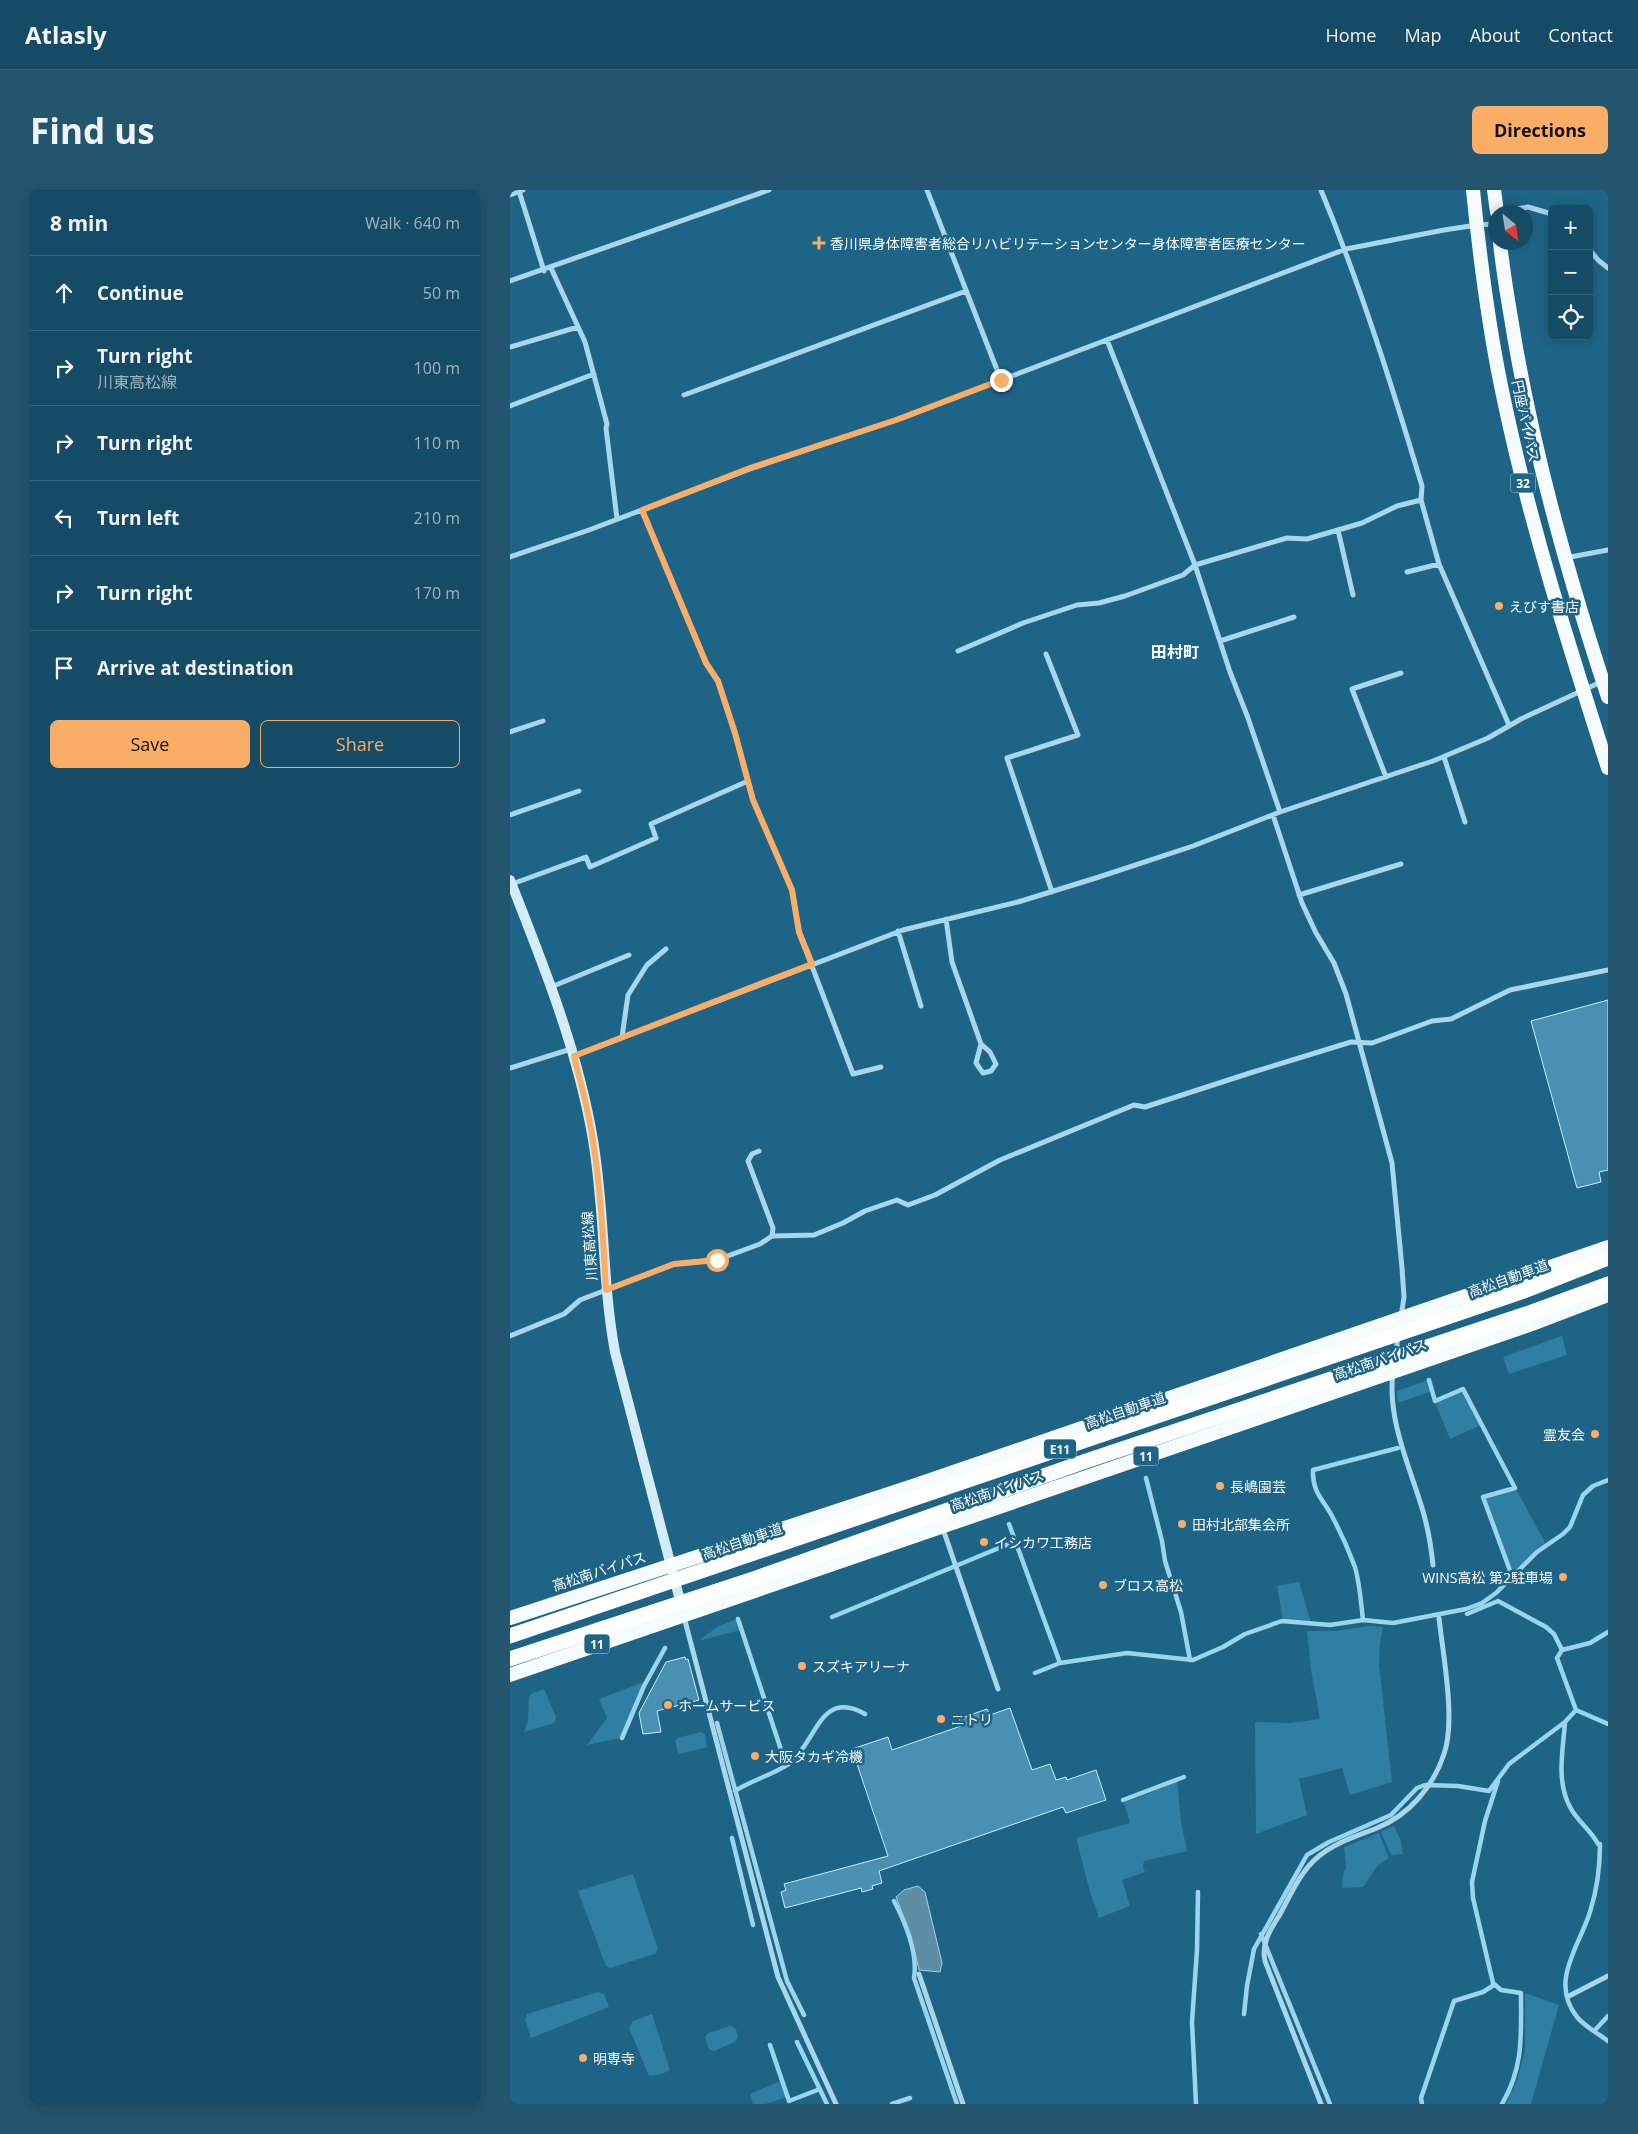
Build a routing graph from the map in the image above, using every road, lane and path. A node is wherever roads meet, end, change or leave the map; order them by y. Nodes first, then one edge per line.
1 (769, 190) edge
2 (927, 190) edge
3 (1322, 190) edge
4 (1473, 190) edge
5 (1494, 190) edge
6 (521, 191) edge
7 (510, 195) edge
8 (1495, 205) edge
9 (1533, 208) edge
10 (1548, 213) edge
11 (1488, 224) edge
12 (1477, 225) junction
13 (1346, 249) junction
14 (1501, 250) edge
15 (1590, 250) edge
16 (551, 268) junction
17 (1608, 268) edge
18 (544, 271) junction
19 (510, 282) edge
20 (966, 291) junction
21 (578, 327) junction
22 (1108, 340) junction
23 (510, 348) edge
24 (594, 374) junction
25 (1001, 380) junction
26 (684, 395) dead end
27 (510, 406) edge
28 (1421, 500) junction
29 (642, 510) junction
30 (617, 519) junction
31 (1338, 530) junction
32 (1608, 550) edge
33 (510, 557) edge
34 (1565, 558) junction
35 (1439, 564) junction
36 (1195, 565) junction
37 (1407, 572) dead end
38 (1353, 595) dead end
39 (1294, 617) dead end
40 (1220, 641) junction
41 (958, 651) dead end
42 (1046, 654) dead end
43 (1401, 673) dead end
44 (1605, 680) edge
45 (1583, 690) junction
46 (1608, 697) edge
47 (543, 721) dead end
48 (1509, 725) junction
49 (510, 732) edge
50 (1444, 757) junction
51 (1608, 768) edge
52 (1386, 777) junction
53 (748, 781) junction
54 (579, 791) dead end
55 (1280, 812) junction
56 (1273, 814) junction
57 (510, 815) edge
58 (1464, 822) dead end
59 (1401, 864) dead end
60 (511, 882) edge
61 (1052, 892) junction
62 (1299, 895) junction
63 (946, 919) junction
64 (898, 931) junction
65 (666, 950) dead end
66 (629, 955) dead end
67 (812, 964) junction
68 (1608, 970) edge
69 (551, 987) junction
70 (921, 1006) dead end
71 (622, 1037) junction
72 (981, 1044) junction
73 (1361, 1044) junction
74 (573, 1052) junction
75 (881, 1067) dead end
76 (510, 1068) edge
77 (759, 1151) dead end
78 (772, 1236) junction
79 (1608, 1246) edge
80 (1608, 1258) edge
81 (1608, 1284) edge
82 (606, 1290) junction
83 (1608, 1295) edge
84 (1401, 1318) junction
85 (510, 1336) edge
86 (1393, 1372) junction
87 (942, 1526) junction
88 (671, 1564) junction
89 (1433, 1565) dead end
90 (683, 1614) junction
91 (510, 1618) edge
92 (1439, 1618) dead end
93 (510, 1632) edge
94 (510, 1636) edge
95 (510, 1661) edge
96 (510, 1675) edge
97 (998, 1689) dead end
98 (919, 1974) dead end
99 (1608, 1976) edge
100 (1569, 1996) dead end
101 (836, 2104) edge
102 (963, 2104) edge
103 (1321, 2104) edge

1 - 16 street
2 - 20 street
3 - 13 street
4 - 12 highway, 円座バイパス / 32
5 - 8 highway
6 - 7 street
6 - 18 street
9 - 10 street
11 - 12 street
12 - 13 street
12 - 45 highway, 円座バイパス / 32
13 - 22 street
13 - 28 street
14 - 34 highway, 円座バイパス / 32
15 - 17 street
16 - 18 street
16 - 21 street
18 - 19 street
20 - 25 street
20 - 26 street
21 - 23 street
21 - 24 street
22 - 25 street
22 - 36 street
24 - 27 street
24 - 30 street
25 - 29 street
28 - 31 street
28 - 35 street
29 - 30 street
29 - 53 street
30 - 33 street
31 - 36 street
31 - 38 street
32 - 34 street
34 - 44 highway, 円座バイパス / 32
35 - 37 street
35 - 48 street
36 - 40 street
36 - 41 street
39 - 40 street
40 - 55 street
42 - 61 street
43 - 52 street
44 - 45 street
44 - 46 highway, 円座バイパス / 32
45 - 48 street
45 - 51 highway, 円座バイパス / 32
47 - 49 street
48 - 50 street
50 - 52 street
50 - 58 street
52 - 55 street
53 - 60 street
53 - 67 street
54 - 57 street
55 - 56 street
56 - 61 street
56 - 62 street
59 - 62 street
60 - 69 main road, 川東高松線
61 - 63 street
62 - 73 street
63 - 64 street
63 - 72 street
64 - 67 street
64 - 70 street
65 - 71 street
66 - 69 street
67 - 71 street
67 - 75 street
68 - 73 street
69 - 74 main road, 川東高松線
71 - 74 street
72 - 72 street
73 - 78 street
73 - 84 street
74 - 76 street
74 - 82 main road, 川東高松線
77 - 78 street
78 - 82 street
79 - 84 highway, 高松南バイパス
80 - 94 highway, 高松自動車道 / E11
81 - 95 highway, E11
82 - 85 street
82 - 88 main road, 川東高松線
83 - 86 highway, 高松南バイパス / 11
84 - 86 street
84 - 88 highway, 高松南バイパス
86 - 87 highway, 高松南バイパス / 11
86 - 89 street
87 - 90 highway, 高松南バイパス / 11
87 - 97 street
88 - 90 main road, 川東高松線
88 - 91 highway, 高松南バイパス
88 - 93 highway
90 - 95 highway, 11
90 - 96 highway, 高松南バイパス / 11
90 - 101 street
92 - 103 street
98 - 102 street
99 - 100 street

